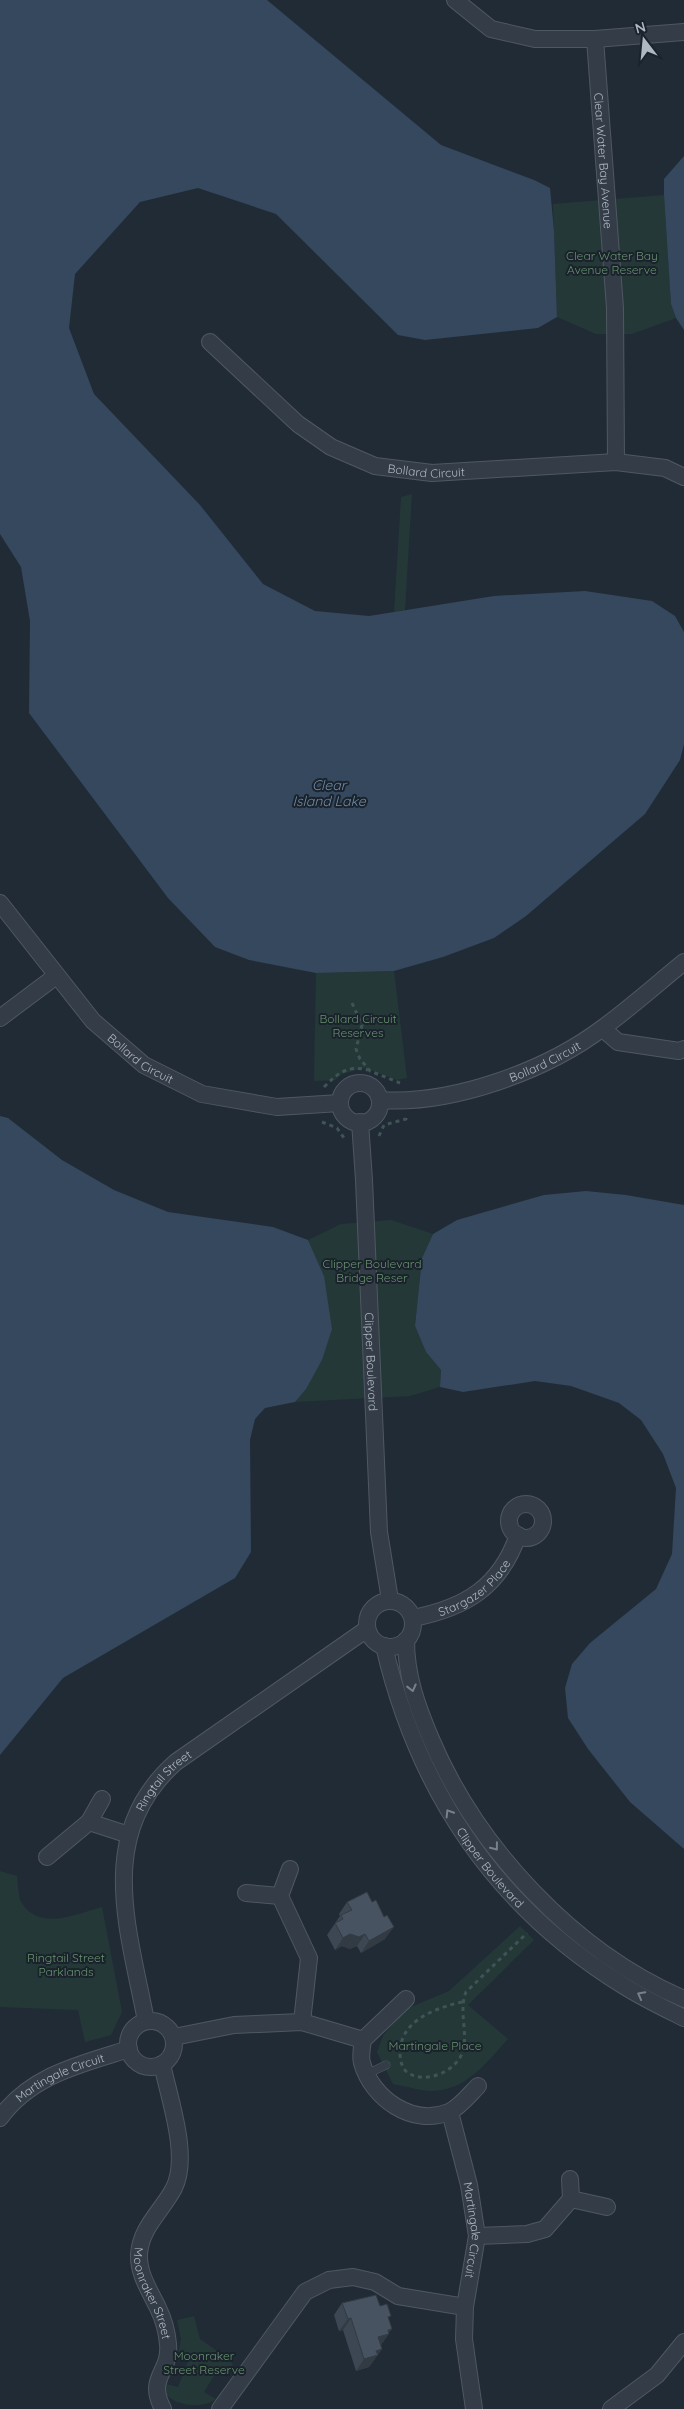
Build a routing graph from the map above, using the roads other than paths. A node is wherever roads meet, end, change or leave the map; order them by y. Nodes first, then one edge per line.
1 (455, 0) edge
2 (684, 32) edge
3 (595, 40) junction
4 (210, 342) dead end
5 (616, 462) junction
6 (684, 477) edge
7 (0, 903) edge
8 (684, 962) edge
9 (56, 976) junction
10 (0, 1018) edge
11 (603, 1029) junction
12 (684, 1049) edge
13 (380, 1100) junction
14 (340, 1103) junction
15 (360, 1122) junction
16 (518, 1535) dead end
17 (390, 1600) junction
18 (413, 1618) junction
19 (367, 1629) junction
20 (406, 1640) junction
21 (384, 1646) junction
22 (102, 1799) dead end
23 (89, 1822) junction
24 (129, 1835) junction
25 (48, 1857) dead end
26 (290, 1869) dead end
27 (246, 1893) dead end
28 (280, 1896) junction
29 (406, 1999) dead end
30 (684, 2000) edge
31 (684, 2018) edge
32 (146, 2021) junction
33 (302, 2022) junction
34 (174, 2037) junction
35 (363, 2040) junction
36 (129, 2049) junction
37 (162, 2064) junction
38 (386, 2064) dead end
39 (367, 2074) junction
40 (478, 2086) dead end
41 (450, 2112) junction
42 (0, 2118) edge
43 (570, 2179) dead end
44 (571, 2199) junction
45 (607, 2206) dead end
46 (477, 2236) junction
47 (465, 2306) junction
48 (684, 2342) edge
49 (163, 2409) edge
50 (220, 2409) edge
51 (474, 2409) edge
52 (611, 2409) edge

1 - 3 street
2 - 3 street
3 - 5 street, Clear Water Bay Avenue
4 - 5 street, Bollard Circuit
5 - 6 street, Bollard Circuit
7 - 9 street, Bollard Circuit
8 - 11 street, Bollard Circuit
9 - 10 street
9 - 14 street, Bollard Circuit
11 - 12 street
11 - 13 street, Bollard Circuit
13 - 14 street
13 - 15 street
14 - 15 street
15 - 17 street, Clipper Boulevard
16 - 18 street, Stargazer Place
17 - 18 street
17 - 19 street
18 - 20 street
19 - 21 street
19 - 24 street, Ringtail Street
20 - 21 street
20 -> 30 street, Clipper Boulevard
31 -> 21 street, Clipper Boulevard
22 - 23 street
23 - 24 street
23 - 25 street
24 - 32 street, Ringtail Street
26 - 28 street
27 - 28 street
28 - 33 street
29 - 35 street
32 - 34 street
32 - 36 street
33 - 34 street
33 - 35 street
34 - 37 street
35 - 39 street
36 - 37 street
36 - 42 street, Martingale Circuit
37 - 49 street, Moonraker Street
38 - 39 lane
39 - 41 street
40 - 41 street
41 - 46 street, Martingale Circuit
43 - 44 street
44 - 45 street
44 - 46 street
46 - 47 street, Martingale Circuit
47 - 50 street
47 - 51 street, Martingale Circuit
48 - 52 street

